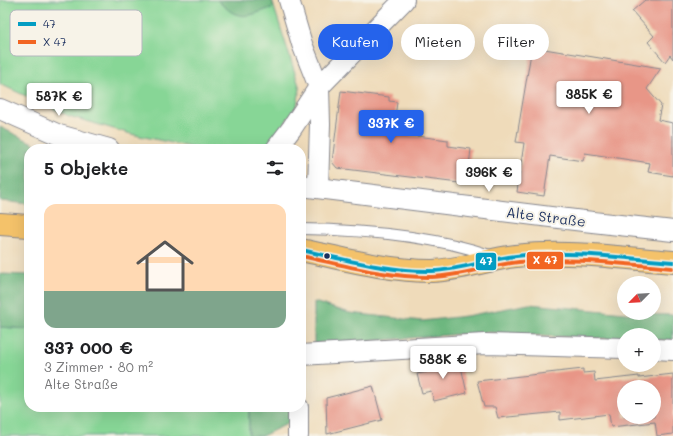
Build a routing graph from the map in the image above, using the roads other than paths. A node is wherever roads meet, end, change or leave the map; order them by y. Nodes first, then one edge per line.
1 (288, 0) edge
2 (404, 0) edge
3 (319, 87) junction
4 (0, 109) edge
5 (91, 144) edge
6 (280, 144) edge
7 (309, 187) edge
8 (0, 224) edge
9 (24, 226) edge
10 (306, 229) edge
11 (673, 231) edge
12 (306, 251) edge
13 (501, 258) junction
14 (673, 262) edge
15 (617, 348) edge
16 (661, 349) edge
17 (673, 350) edge
18 (306, 356) edge
19 (298, 412) edge
20 (298, 436) edge

1 - 3 street
2 - 3 street
3 - 6 street
3 - 7 street
4 - 5 street
7 - 11 street, Alte Straße
8 - 9 main road
10 - 13 lane
12 - 13 main road
13 - 14 main road
15 - 18 street
16 - 17 street
19 - 20 street

